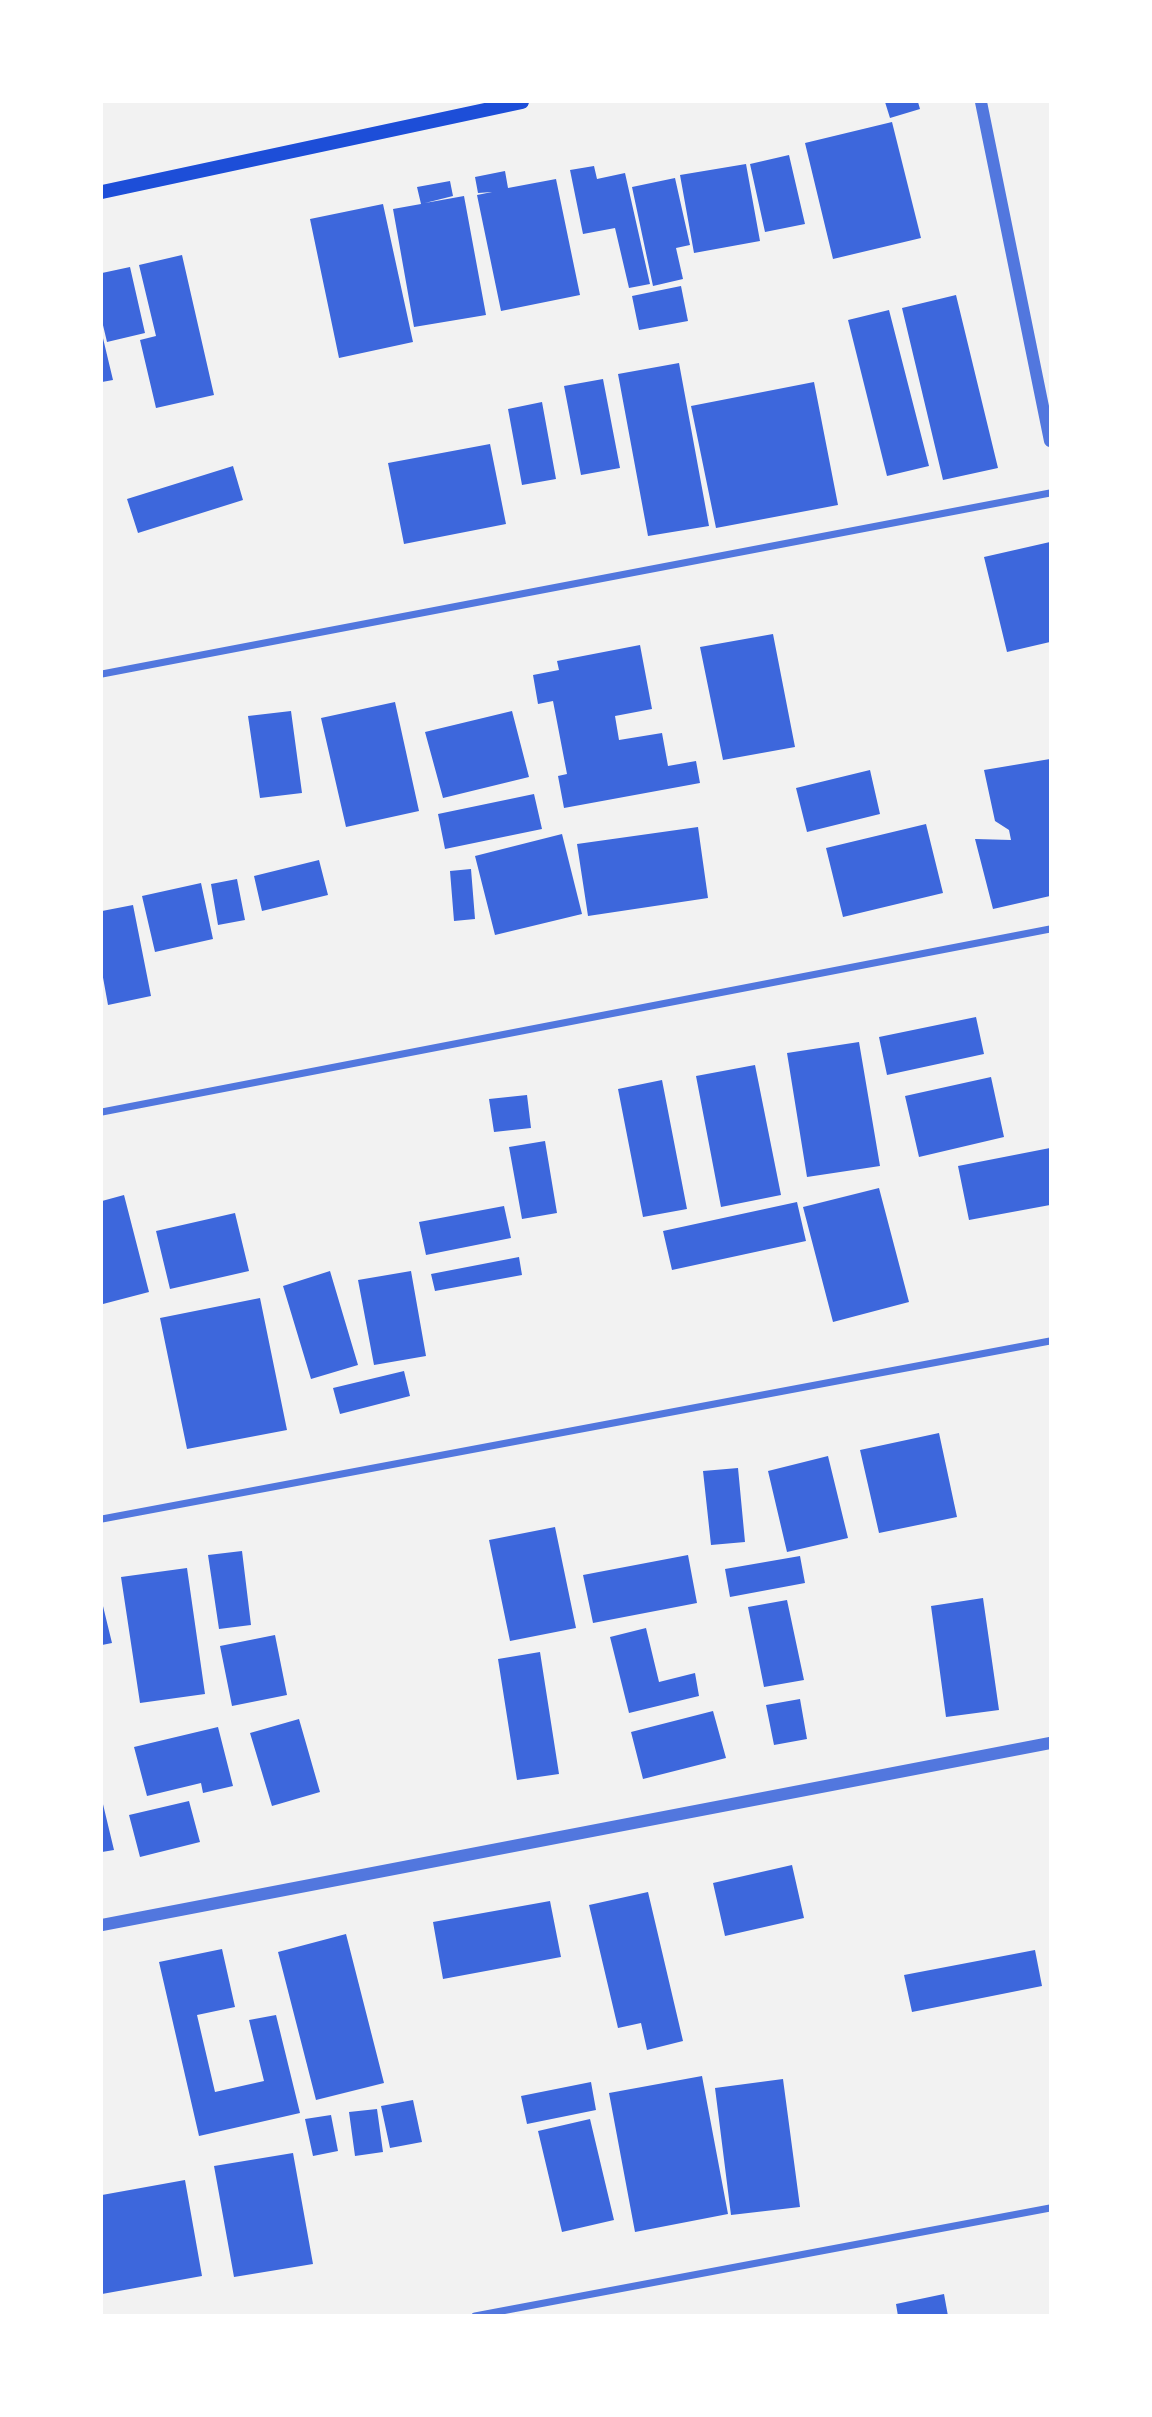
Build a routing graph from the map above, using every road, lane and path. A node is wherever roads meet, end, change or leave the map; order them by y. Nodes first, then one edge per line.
1 (522, 102) edge
2 (981, 102) edge
3 (102, 192) edge
4 (1051, 442) edge
5 (1051, 493) edge
6 (102, 674) edge
7 (1051, 929) edge
8 (102, 1112) edge
9 (1051, 1340) edge
10 (102, 1519) edge
11 (1051, 1743) edge
12 (102, 1925) edge
13 (1051, 2208) edge
14 (475, 2315) edge

1 - 3 main road
2 - 4 street
5 - 6 street
7 - 8 street
9 - 10 street
11 - 12 street
13 - 14 street

